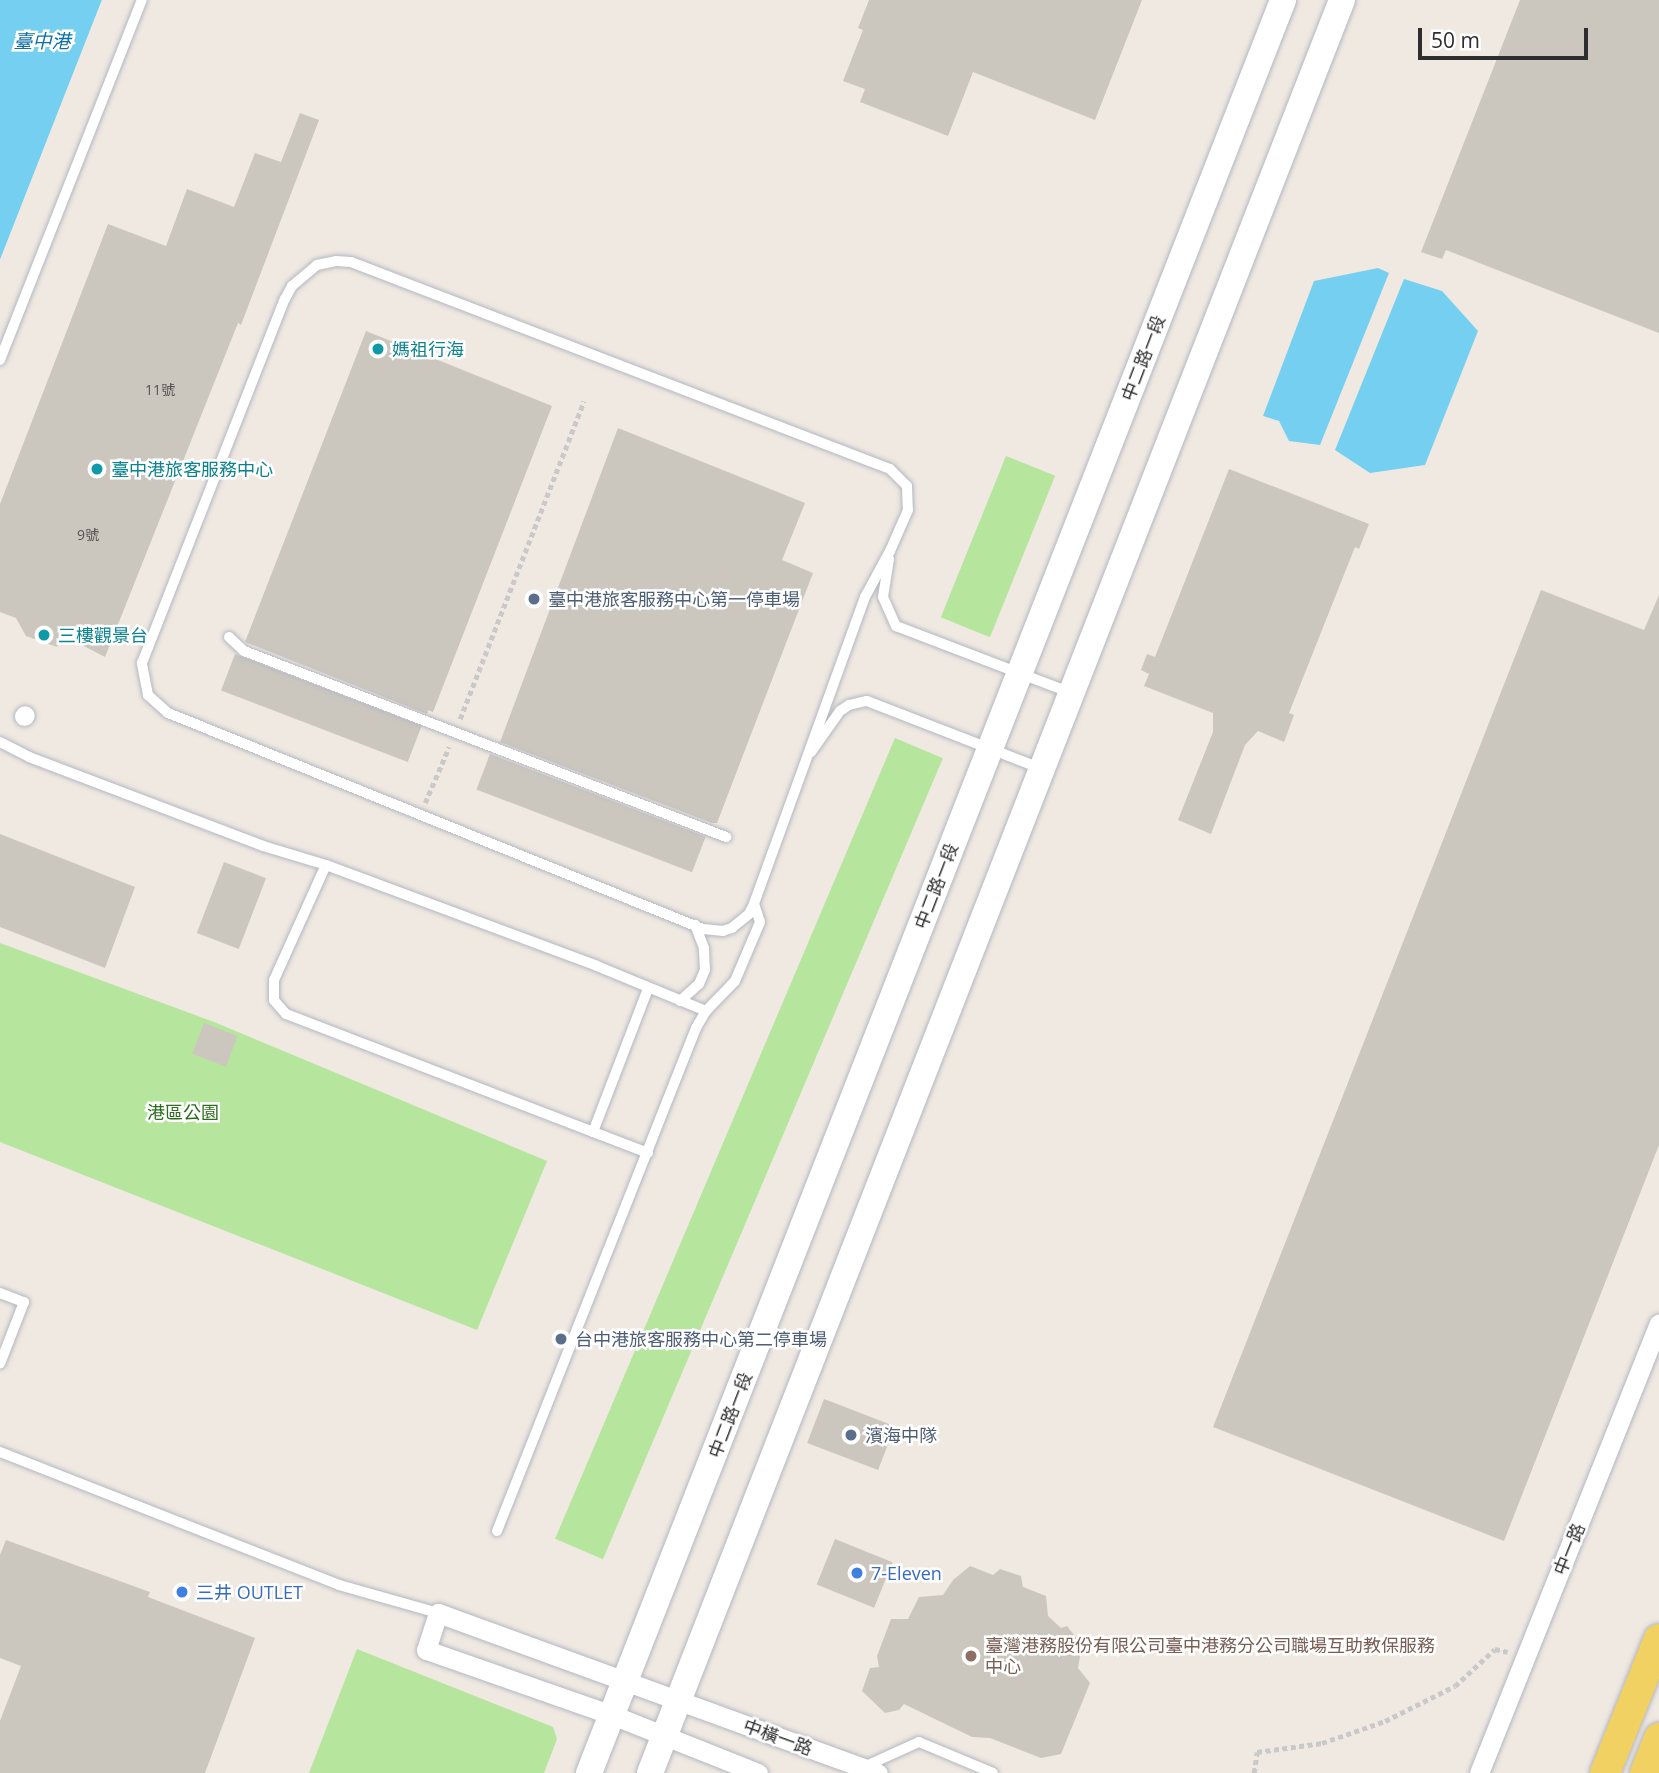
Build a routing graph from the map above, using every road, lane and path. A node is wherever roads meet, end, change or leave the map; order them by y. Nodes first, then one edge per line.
1 (142, 0) edge
2 (1283, 0) edge
3 (1342, 0) edge
4 (0, 360) edge
5 (584, 401) dead end
6 (890, 551) junction
7 (229, 637) dead end
8 (1019, 672) junction
9 (1072, 693) junction
10 (456, 732) junction
11 (0, 742) edge
12 (989, 749) junction
13 (802, 764) junction
14 (1042, 769) junction
15 (421, 814) junction
16 (726, 837) dead end
17 (326, 865) junction
18 (754, 904) junction
19 (695, 925) junction
20 (649, 989) junction
21 (680, 1001) junction
22 (706, 1011) junction
23 (593, 1132) junction
24 (648, 1153) junction
25 (0, 1293) edge
26 (1659, 1324) edge
27 (0, 1364) edge
28 (0, 1452) edge
29 (497, 1531) dead end
30 (438, 1613) junction
31 (1659, 1639) edge
32 (1525, 1657) junction
33 (626, 1681) junction
34 (679, 1702) junction
35 (612, 1715) junction
36 (664, 1736) junction
37 (1659, 1738) edge
38 (871, 1770) edge
39 (589, 1773) edge
40 (650, 1773) edge
41 (758, 1773) edge
42 (993, 1773) edge
43 (1254, 1773) edge
44 (1479, 1773) edge
45 (1605, 1773) edge
46 (1645, 1773) edge

1 - 4 lane
2 - 8 street, 中二路一段
3 - 9 street
5 - 10 path
6 - 8 lane
6 - 13 lane
6 - 15 lane
7 - 10 lane
8 - 9 lane
8 - 12 street, 中二路一段
9 - 14 street
10 - 15 path
10 - 16 lane
11 - 17 lane
12 - 13 lane
12 - 14 lane
12 - 33 street, 中二路一段
13 - 18 lane
14 - 34 street
15 - 19 lane
17 - 20 lane
17 - 23 lane
18 - 19 lane
18 - 22 lane
19 - 21 lane
20 - 21 lane
20 - 23 lane
21 - 22 lane
22 - 24 lane
23 - 24 lane
24 - 29 lane
25 - 27 lane
26 - 32 street, 中一路
28 - 30 lane
30 - 33 street, 中橫一路
30 - 35 street
31 - 45 main road
32 - 43 path
32 - 44 street, 中一路
33 - 34 street, 中橫一路
33 - 35 street, 中二路一段
34 - 36 street
34 - 38 street, 中橫一路
35 - 36 street
35 - 39 street, 中二路一段
36 - 40 street
36 - 41 street
37 - 46 main road
38 - 42 lane

